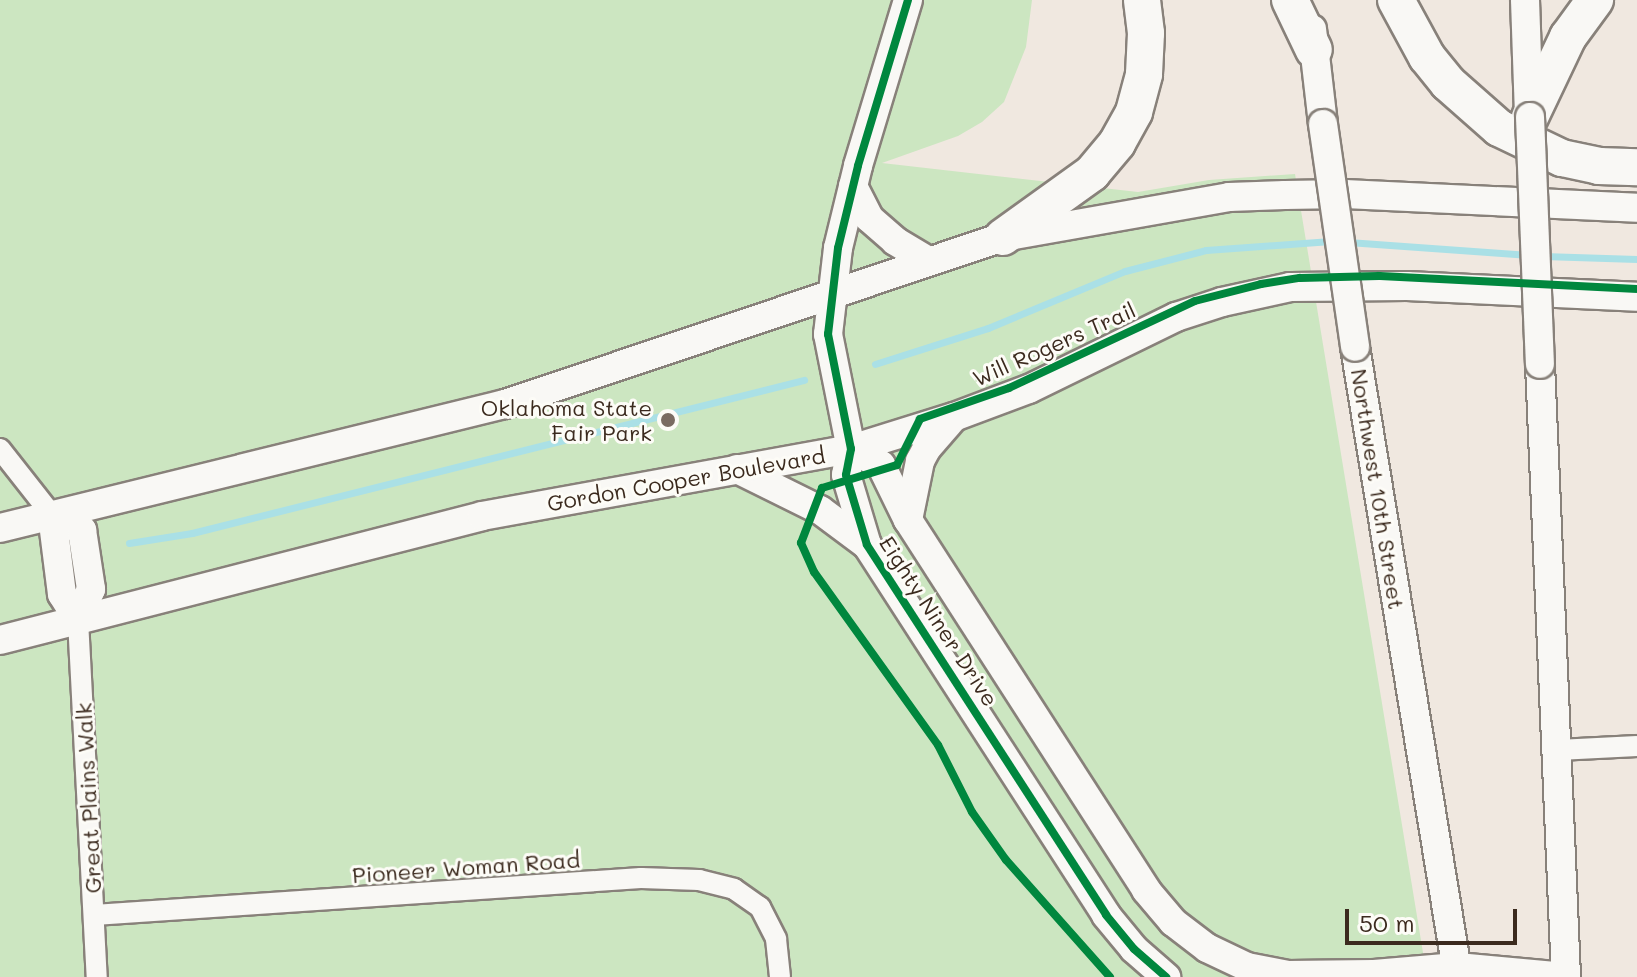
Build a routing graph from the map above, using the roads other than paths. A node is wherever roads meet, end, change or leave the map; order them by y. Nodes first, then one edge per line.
1 (908, 0) edge
2 (1142, 0) edge
3 (1290, 0) edge
4 (1310, 0) edge
5 (1396, 0) edge
6 (1525, 0) edge
7 (1595, 0) edge
8 (1314, 50) junction
9 (1537, 74) junction
10 (1530, 117) joint
11 (1637, 167) edge
12 (853, 186) junction
13 (1637, 208) edge
14 (1003, 237) junction
15 (928, 261) junction
16 (832, 294) junction
17 (1637, 297) edge
18 (954, 417) junction
19 (0, 449) edge
20 (851, 449) junction
21 (737, 469) junction
22 (52, 515) junction
23 (908, 520) junction
24 (0, 528) edge
25 (867, 545) junction
26 (78, 620) junction
27 (0, 640) edge
28 (1637, 746) edge
29 (1558, 750) junction
30 (94, 915) junction
31 (1457, 972) edge
32 (97, 977) edge
33 (780, 977) edge
34 (1166, 977) edge
35 (1565, 977) edge

1 - 12 street, Eighty Niner Drive
2 - 14 highway
3 - 8 highway
4 - 8 street, Northwest 10th Street
5 - 11 highway
6 - 9 street
7 - 9 highway
8 - 31 street, Northwest 10th Street, bridge
9 - 10 highway
10 - 29 street, bridge
12 - 15 street
12 - 16 street, Eighty Niner Drive
13 - 14 street
14 - 15 street
15 - 16 street
16 - 20 street, Eighty Niner Drive
16 - 22 street
17 - 18 street, Gordon Cooper Boulevard
18 - 20 street, Gordon Cooper Boulevard
18 - 23 street
19 - 22 street
20 - 21 street, Gordon Cooper Boulevard
20 - 23 street, Eighty Niner Drive
20 - 25 street, Eighty Niner Drive
21 - 25 street
21 - 26 street, Gordon Cooper Boulevard
22 - 24 street
22 - 26 street, Great Plains Walk
23 - 31 street, Eighty Niner Drive
25 - 34 street, Eighty Niner Drive
26 - 27 street, Gordon Cooper Boulevard
26 - 30 street, Great Plains Walk
28 - 29 street
29 - 35 street
30 - 32 street, Great Plains Walk
30 - 33 street, Pioneer Woman Road
31 - 35 street, Eighty Niner Drive

